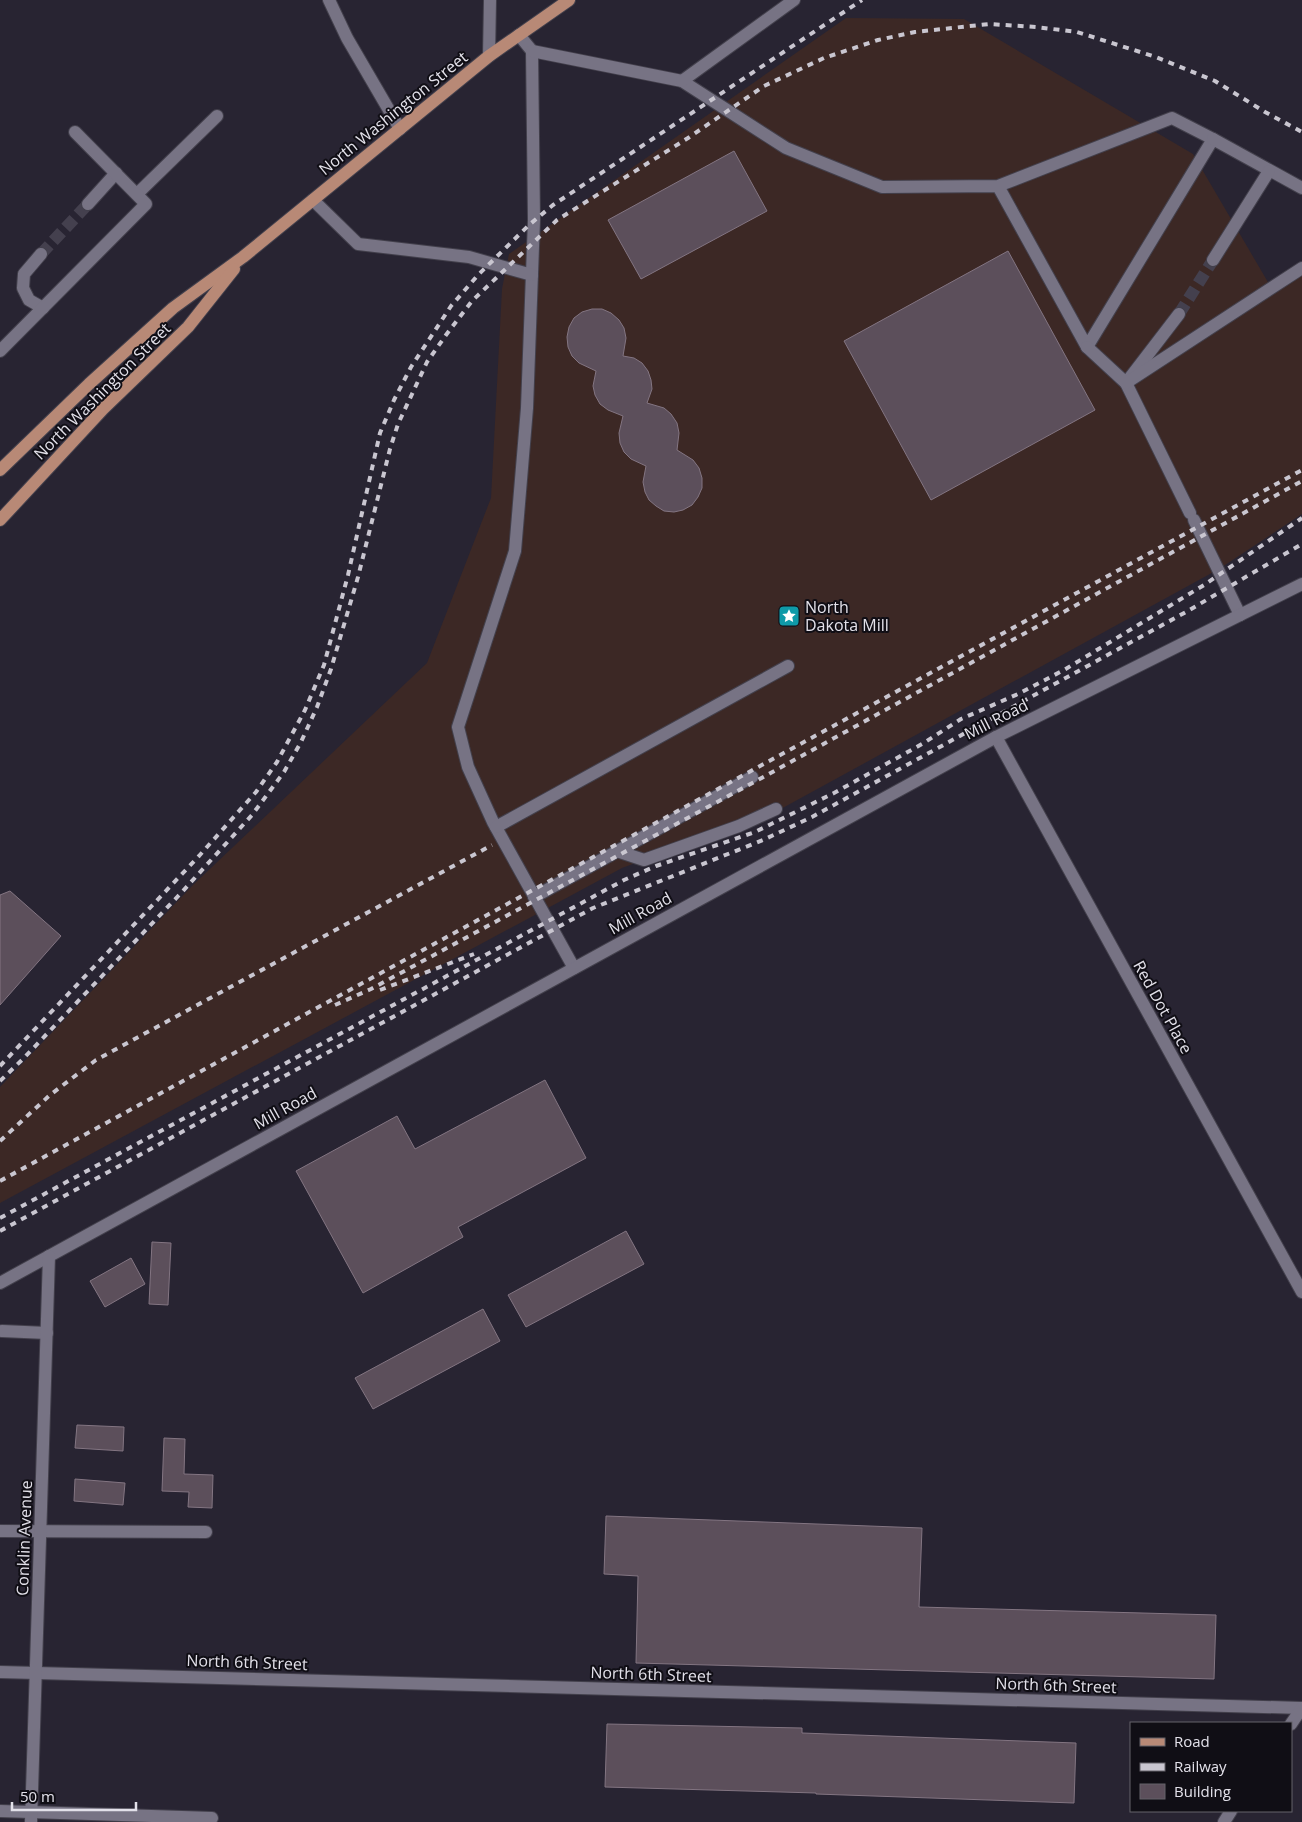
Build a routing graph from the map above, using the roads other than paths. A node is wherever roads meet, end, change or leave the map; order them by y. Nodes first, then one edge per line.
1 (329, 0) edge
2 (490, 0) edge
3 (569, 0) edge
4 (794, 0) edge
5 (519, 35) junction
6 (532, 51) junction
7 (489, 56) junction
8 (682, 81) junction
9 (217, 116) dead end
10 (400, 129) junction
11 (75, 132) dead end
12 (1213, 139) junction
13 (1269, 171) junction
14 (116, 173) junction
15 (998, 186) junction
16 (1302, 188) edge
17 (136, 194) junction
18 (313, 200) junction
19 (88, 204) tunnel mouth
20 (41, 254) tunnel mouth
21 (243, 257) junction
22 (1213, 260) tunnel mouth
23 (1302, 268) edge
24 (532, 275) junction
25 (43, 308) junction
26 (1179, 314) tunnel mouth
27 (1087, 347) junction
28 (0, 351) edge
29 (1126, 383) junction
30 (0, 470) edge
31 (0, 520) edge
32 (1302, 584) edge
33 (1240, 615) junction
34 (788, 666) dead end
35 (996, 737) junction
36 (752, 777) dead end
37 (776, 808) dead end
38 (496, 827) junction
39 (617, 851) junction
40 (534, 897) junction
41 (574, 968) junction
42 (49, 1256) junction
43 (0, 1283) edge
44 (1302, 1292) edge
45 (1, 1330) edge
46 (47, 1333) junction
47 (0, 1531) edge
48 (40, 1532) junction
49 (206, 1532) dead end
50 (0, 1672) edge
51 (36, 1673) junction
52 (1302, 1708) edge
53 (1292, 1723) edge
54 (0, 1811) edge
55 (31, 1817) edge
56 (212, 1818) dead end

1 - 10 street
2 - 7 street
3 - 5 main road, North Washington Street
4 - 8 street
5 - 6 street
5 - 7 main road, North Washington Street
6 - 8 street
6 - 24 street
7 - 10 main road, North Washington Street
8 - 15 street
9 - 17 street
10 - 18 main road, North Washington Street
11 - 14 street
12 - 13 street
12 - 15 street
12 - 27 street
13 - 16 street
13 - 22 street
14 - 17 street
14 - 19 street
15 - 27 street
17 - 25 street
18 - 21 main road, North Washington Street
18 - 24 street
20 - 25 street
21 - 30 main road, North Washington Street
21 - 31 main road, North Washington Street
23 - 29 street
24 - 38 street
25 - 28 street
26 - 29 street
27 - 29 street
29 - 33 street
32 - 33 street, Mill Road
33 - 35 street, Mill Road
34 - 38 street
35 - 41 street, Mill Road
35 - 44 street, Red Dot Place
36 - 39 street
37 - 39 street
38 - 40 street
39 - 40 street
40 - 41 street
41 - 42 street, Mill Road
42 - 43 street, Mill Road
42 - 46 street, Conklin Avenue
45 - 46 street
46 - 48 street, Conklin Avenue
47 - 48 street
48 - 49 street
48 - 51 street, Conklin Avenue
50 - 51 street, North 6th Street
51 - 52 street, North 6th Street
51 - 55 street, Conklin Avenue
52 - 53 street
54 - 55 street
55 - 56 street

